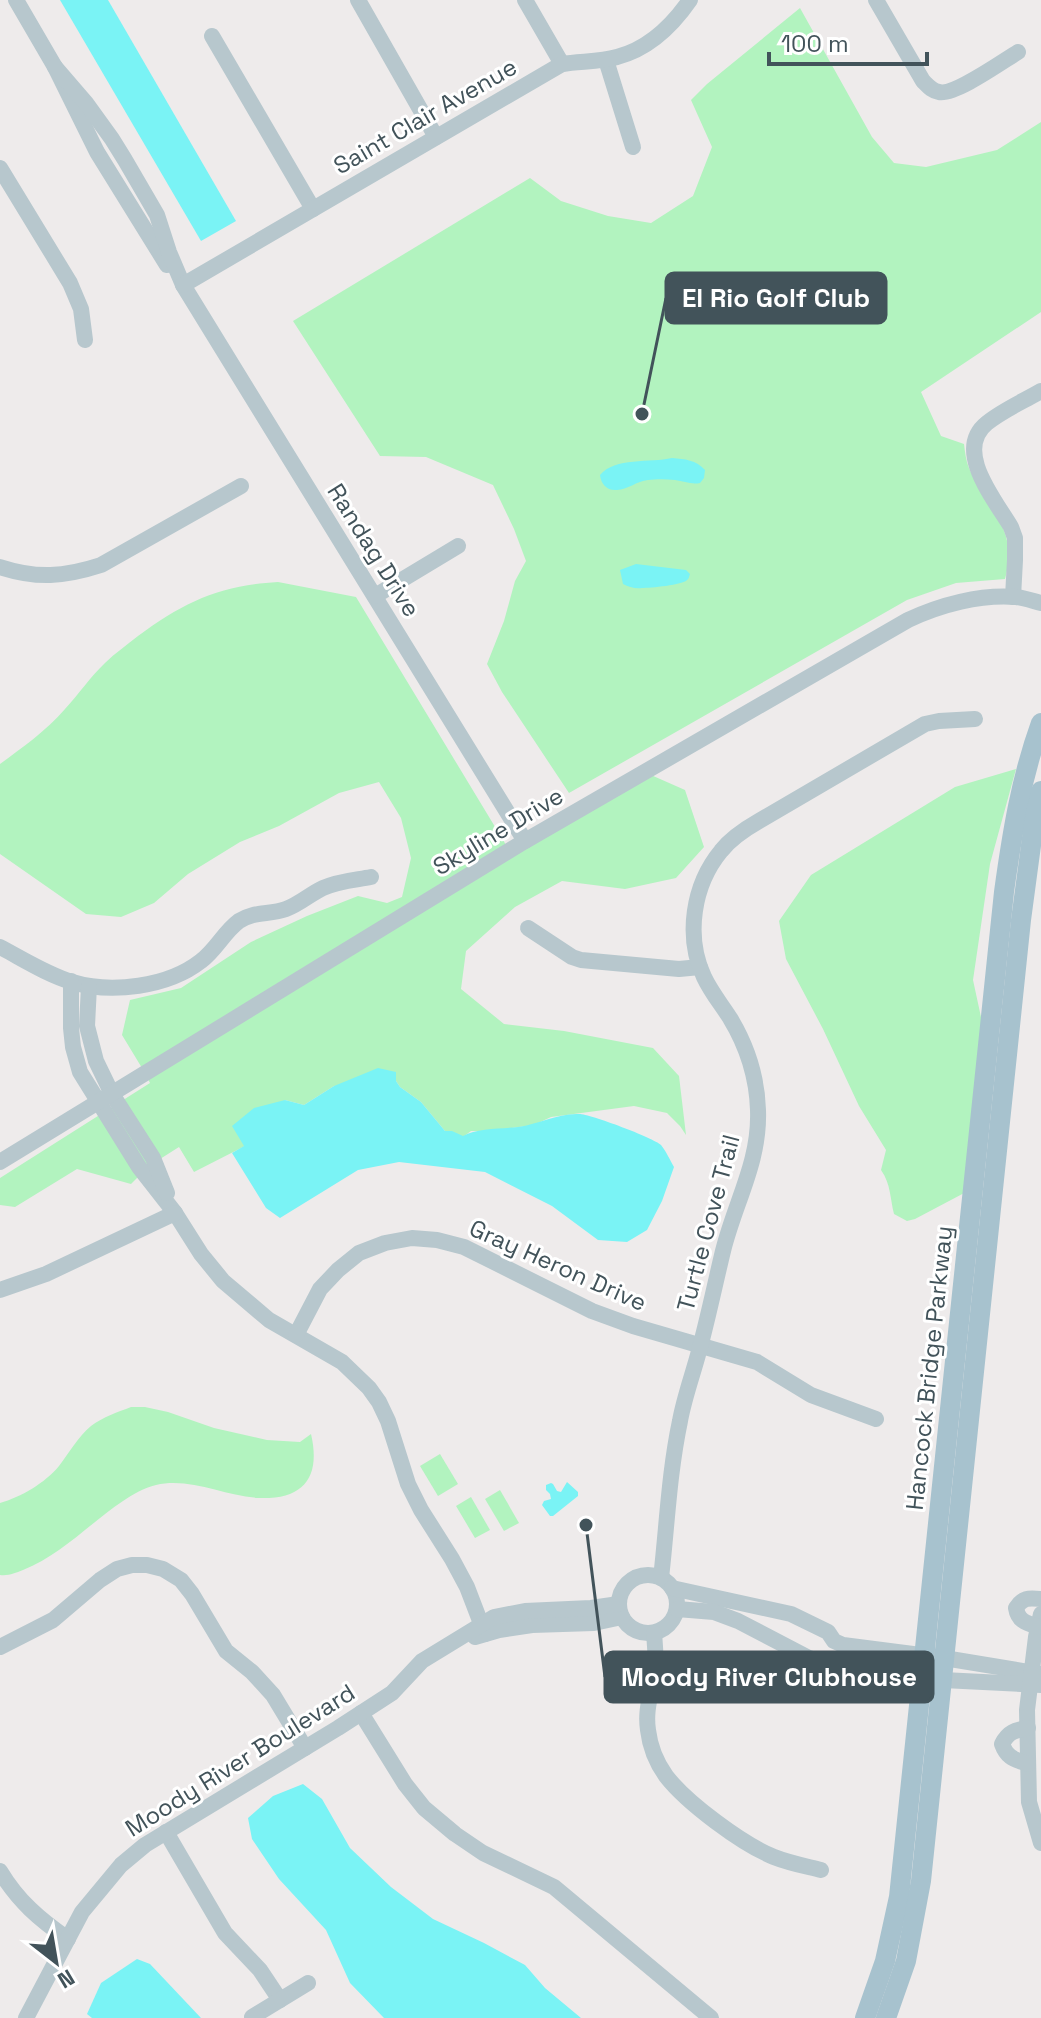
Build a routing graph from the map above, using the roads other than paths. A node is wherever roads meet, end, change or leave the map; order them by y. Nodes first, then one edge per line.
1 (16, 0) edge
2 (358, 0) edge
3 (525, 0) edge
4 (690, 0) edge
5 (876, 0) edge
6 (212, 36) dead end
7 (1018, 52) dead end
8 (606, 60) junction
9 (562, 64) junction
10 (436, 137) junction
11 (633, 147) dead end
12 (0, 168) edge
13 (313, 209) junction
14 (183, 285) junction
15 (85, 340) dead end
16 (1041, 391) edge
17 (241, 486) dead end
18 (458, 546) dead end
19 (0, 567) edge
20 (375, 596) junction
21 (1013, 597) junction
22 (1041, 603) edge
23 (975, 719) dead end
24 (1041, 723) edge
25 (1041, 791) edge
26 (525, 841) junction
27 (371, 877) dead end
28 (528, 928) dead end
29 (0, 947) edge
30 (700, 967) junction
31 (71, 981) junction
32 (89, 986) junction
33 (89, 1036) junction
34 (72, 1038) junction
35 (106, 1098) junction
36 (0, 1162) edge
37 (175, 1213) junction
38 (0, 1290) edge
39 (296, 1335) junction
40 (700, 1347) junction
41 (876, 1419) dead end
42 (666, 1583) junction
43 (1041, 1599) edge
44 (677, 1609) junction
45 (620, 1610) junction
46 (788, 1618) junction
47 (1040, 1620) edge
48 (483, 1630) junction
49 (654, 1633) junction
50 (776, 1641) junction
51 (834, 1641) junction
52 (0, 1647) edge
53 (935, 1656) junction
54 (823, 1663) junction
55 (932, 1679) junction
56 (1036, 1679) edge
57 (361, 1713) junction
58 (1028, 1728) junction
59 (305, 1748) junction
60 (1028, 1764) junction
61 (166, 1832) junction
62 (1041, 1843) edge
63 (821, 1870) dead end
64 (0, 1871) edge
65 (68, 1939) junction
66 (308, 1983) dead end
67 (280, 2000) junction
68 (252, 2017) edge
69 (26, 2018) edge
70 (711, 2018) edge
71 (865, 2018) edge
72 (886, 2018) edge

1 - 14 street, Randag Drive
2 - 10 street
3 - 9 street
4 - 8 street, Saint Clair Avenue
5 - 7 street
6 - 13 street
8 - 9 street, Saint Clair Avenue
8 - 11 street
9 - 10 street, Saint Clair Avenue
10 - 13 street, Saint Clair Avenue
12 - 15 street
13 - 14 street, Saint Clair Avenue
14 - 20 street, Randag Drive
16 - 21 street
17 - 19 street
18 - 20 street
20 - 26 street, Randag Drive
21 - 22 street, Skyline Drive
21 - 26 street, Skyline Drive
23 - 30 street, Turtle Cove Trail
24 - 53 main road, Hancock Bridge Parkway
25 - 53 main road, Hancock Bridge Parkway
26 - 35 street, Skyline Drive
27 - 32 street
28 - 30 street
29 - 31 street
30 - 40 street, Turtle Cove Trail
31 - 32 street
31 - 34 street
32 - 33 street
33 - 34 street
33 - 35 street
34 - 35 street
35 - 36 street, Skyline Drive
35 - 37 street
37 - 38 street
37 - 39 street
39 - 40 street, Gray Heron Drive
39 - 48 street
40 - 41 street, Gray Heron Drive
40 - 42 street, Turtle Cove Trail
42 - 44 street
42 - 45 street
42 - 46 street
43 - 47 street
44 - 49 street
44 - 50 street
45 - 48 street, Moody River Boulevard
45 - 49 street
46 - 50 street
46 - 51 street
47 - 56 street
48 - 57 street, Moody River Boulevard
49 - 63 street
50 - 54 street
51 - 53 street
51 - 54 street
52 - 59 street
53 - 55 main road, Hancock Bridge Parkway
53 - 56 street
54 - 55 street
55 - 56 street
55 - 71 main road, Hancock Bridge Parkway
55 - 72 main road, Hancock Bridge Parkway
56 - 58 street
57 - 59 street, Moody River Boulevard
57 - 70 street
58 - 60 street
58 - 60 street
59 - 61 street, Moody River Boulevard
60 - 62 street
61 - 65 street, Moody River Boulevard
61 - 67 street
64 - 65 street
65 - 69 street, Moody River Boulevard
66 - 67 street
67 - 68 street

